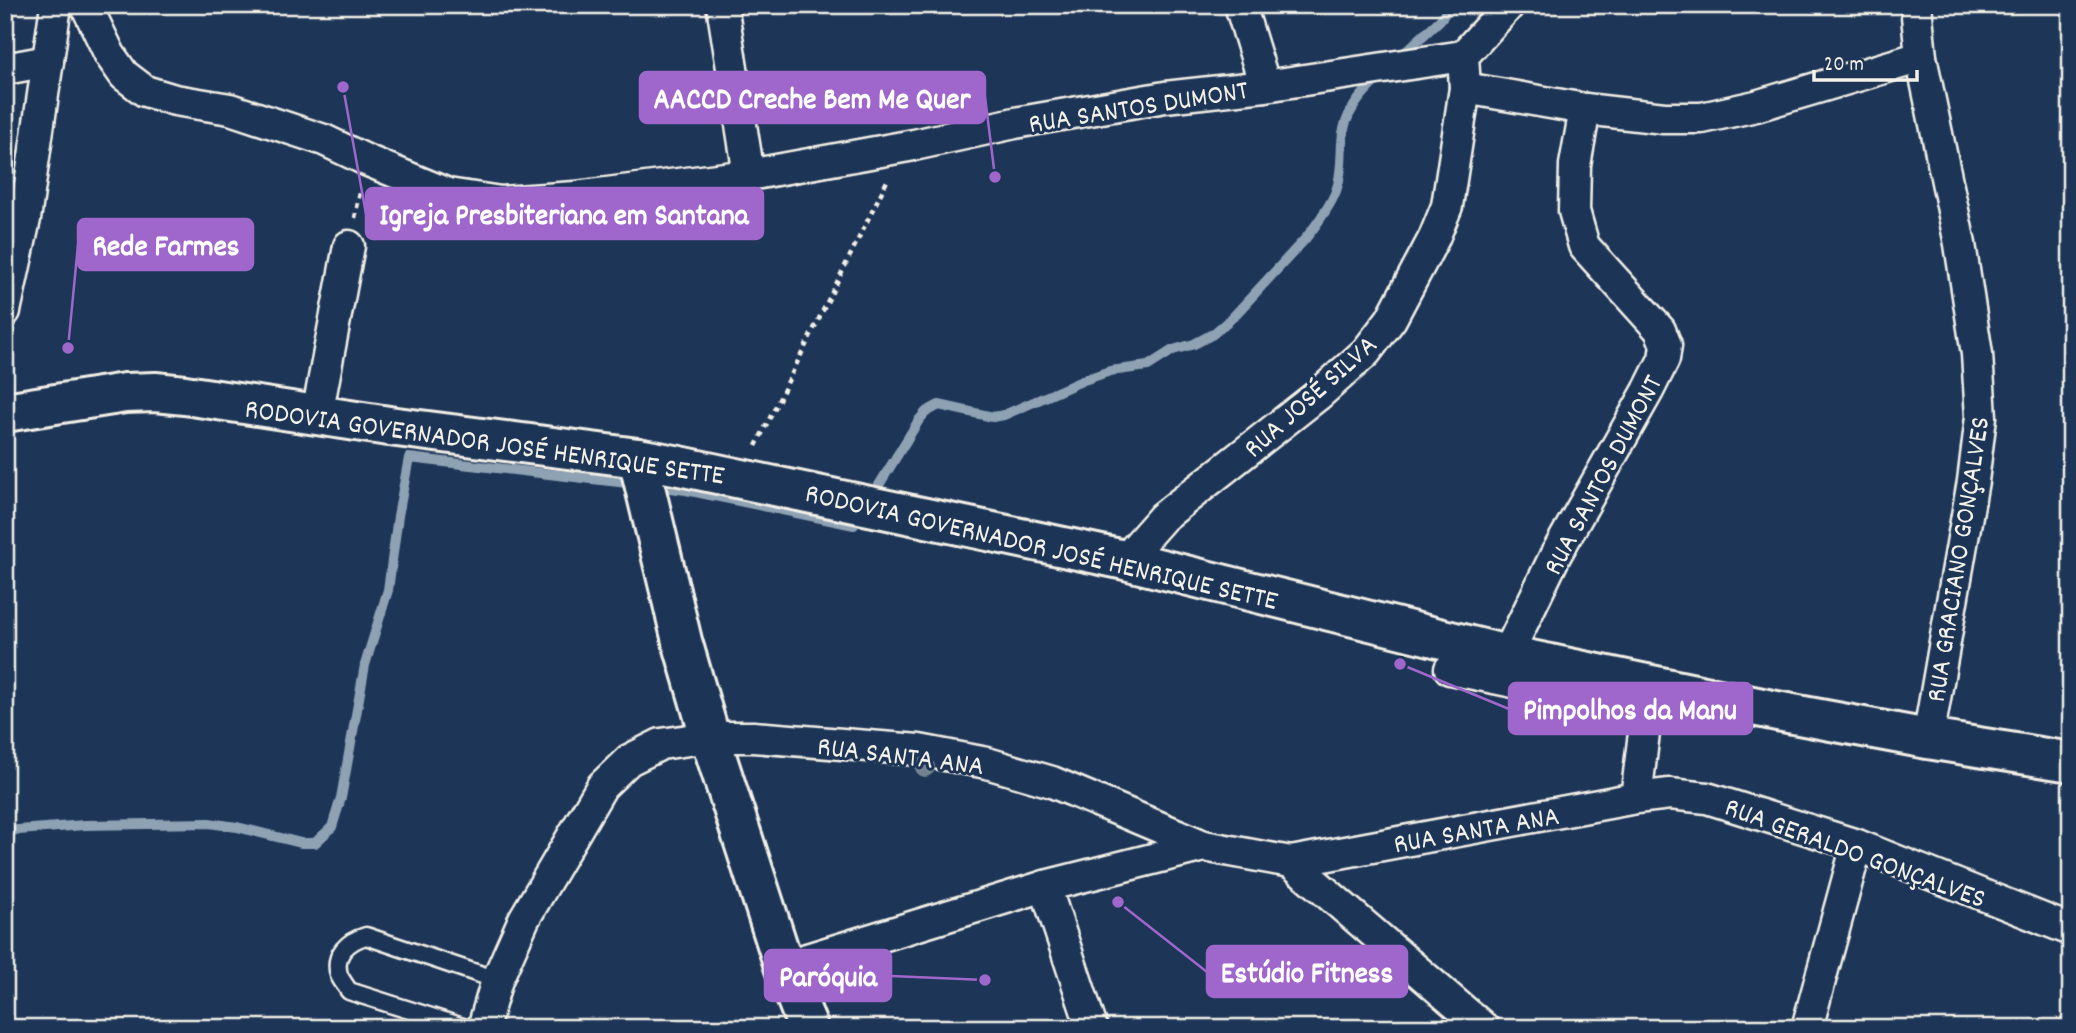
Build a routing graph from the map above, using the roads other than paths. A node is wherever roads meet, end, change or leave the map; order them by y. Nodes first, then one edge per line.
1 (56, 5) edge
2 (86, 5) edge
3 (722, 5) edge
4 (1240, 5) edge
5 (1510, 5) edge
6 (1916, 5) edge
7 (1462, 56) junction
8 (1921, 57) junction
9 (48, 61) junction
10 (5, 69) edge
11 (1265, 86) junction
12 (1465, 88) junction
13 (1585, 109) junction
14 (749, 175) junction
15 (349, 246) road end
16 (5, 311) edge
17 (5, 412) edge
18 (317, 415) junction
19 (638, 458) junction
20 (1125, 560) junction
21 (1507, 655) junction
22 (1450, 669) dead end
23 (1642, 696) junction
24 (710, 737) junction
25 (1928, 739) junction
26 (2071, 762) edge
27 (1636, 798) junction
28 (1857, 845) junction
29 (1204, 846) junction
30 (1291, 862) junction
31 (1045, 886) junction
32 (2071, 930) edge
33 (784, 966) junction
34 (497, 981) junction
35 (466, 1028) edge
36 (483, 1028) edge
37 (808, 1028) edge
38 (1092, 1028) edge
39 (1484, 1028) edge
40 (1807, 1028) edge

1 - 9 street
2 - 14 street, RUA SANTOS DUMONT
3 - 14 street
4 - 11 street
5 - 7 street
6 - 8 street, RUA GRACIANO GONÇALVES
7 - 11 street, RUA SANTOS DUMONT
7 - 12 street, RUA JOSÉ SILVA
8 - 13 street
8 - 25 street, RUA GRACIANO GONÇALVES
9 - 10 street
9 - 16 street
11 - 14 street, RUA SANTOS DUMONT
12 - 13 street
12 - 20 street, RUA JOSÉ SILVA
13 - 21 street, RUA SANTOS DUMONT
15 - 18 street
17 - 18 main road, RODOVIA GOVERNADOR JOSÉ HENRIQUE SETTE
18 - 19 main road, RODOVIA GOVERNADOR JOSÉ HENRIQUE SETTE
19 - 20 main road, RODOVIA GOVERNADOR JOSÉ HENRIQUE SETTE
19 - 24 main road
20 - 21 main road, RODOVIA GOVERNADOR JOSÉ HENRIQUE SETTE
21 - 23 main road, RODOVIA GOVERNADOR JOSÉ HENRIQUE SETTE
22 - 23 street
23 - 25 main road, RODOVIA GOVERNADOR JOSÉ HENRIQUE SETTE
23 - 27 street
24 - 29 street, RUA SANTA ANA
24 - 33 main road
24 - 34 street, RUA SANTA ANA
25 - 26 main road, RODOVIA GOVERNADOR JOSÉ HENRIQUE SETTE
27 - 28 street, RUA GERALDO GONÇALVES
27 - 30 street, RUA SANTA ANA
28 - 32 street, RUA GERALDO GONÇALVES
28 - 40 street
29 - 30 street, RUA SANTA ANA
29 - 31 street, RUA SANTA ANA
30 - 39 street
31 - 33 street, RUA SANTA ANA
31 - 38 street
33 - 37 main road
34 - 35 lane
34 - 36 street, RUA SANTA ANA

